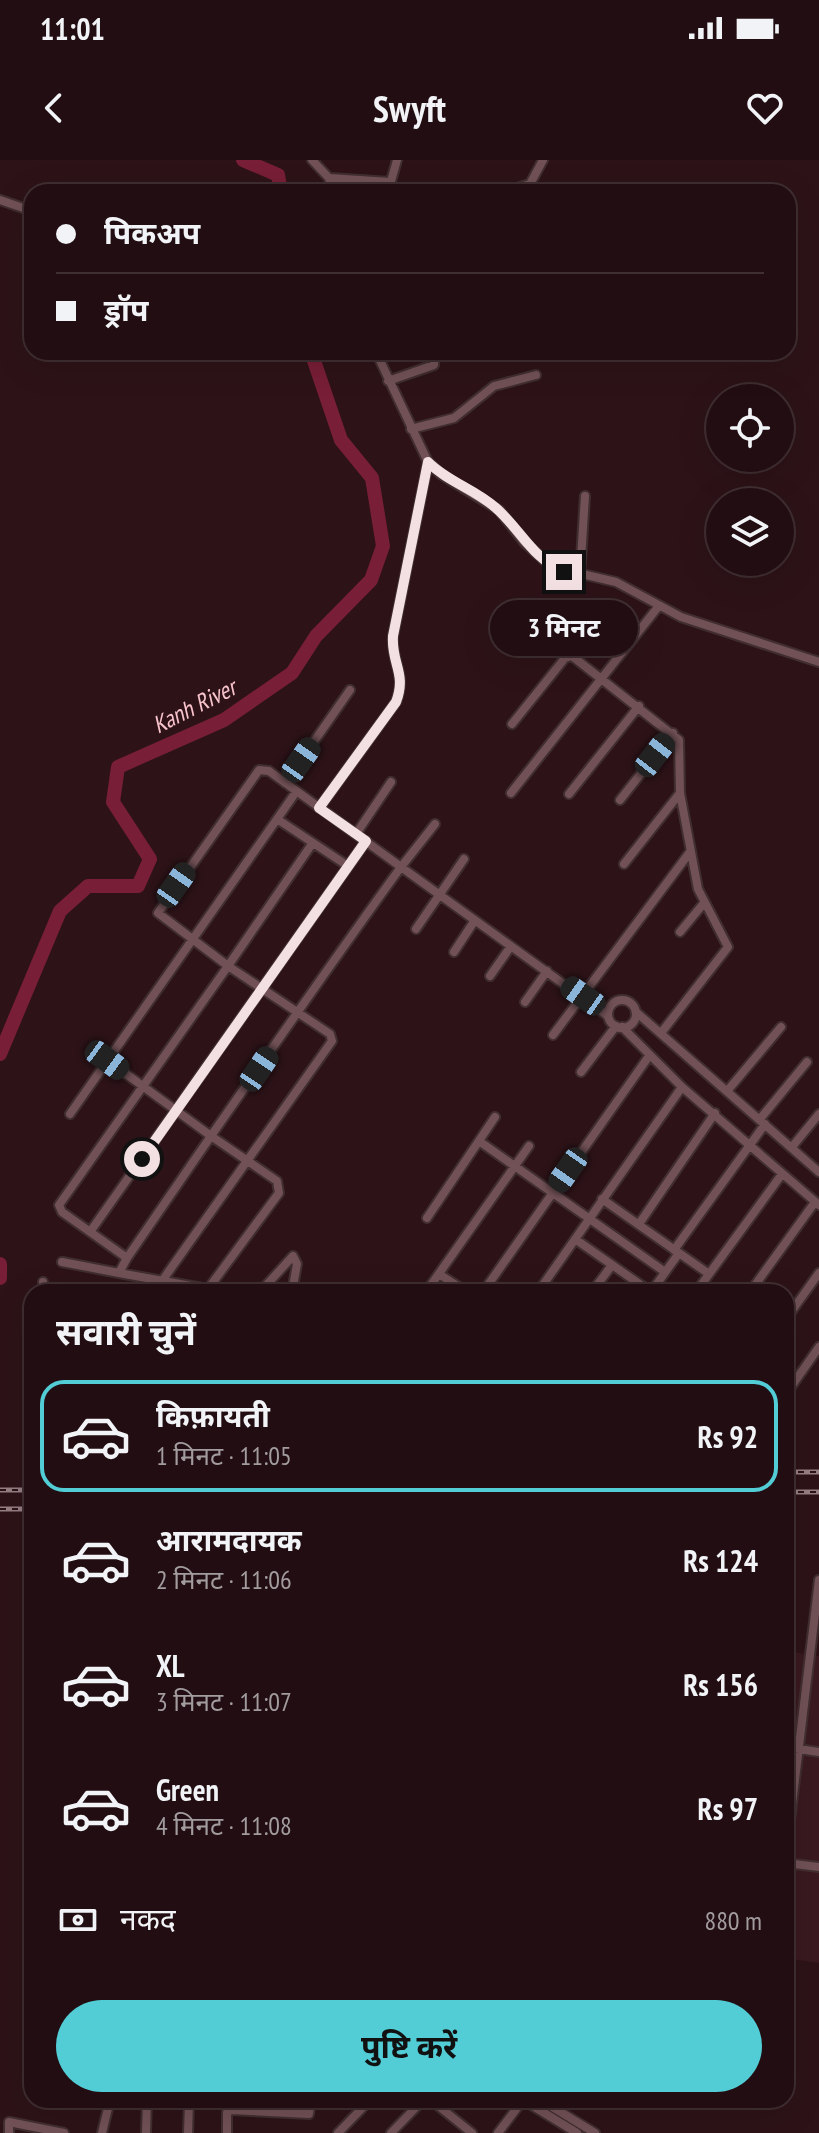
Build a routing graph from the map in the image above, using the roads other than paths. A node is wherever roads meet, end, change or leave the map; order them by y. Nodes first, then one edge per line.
1 (312, 160) edge
2 (397, 160) edge
3 (543, 160) edge
4 (329, 178) junction
5 (330, 184) edge
6 (369, 184) edge
7 (390, 184) edge
8 (530, 184) edge
9 (0, 200) edge
10 (24, 208) edge
11 (379, 360) edge
12 (434, 360) edge
13 (536, 375) dead end
14 (388, 381) junction
15 (411, 429) junction
16 (428, 462) junction
17 (585, 496) dead end
18 (580, 575) junction
19 (658, 607) junction
20 (819, 662) edge
21 (605, 679) junction
22 (350, 690) dead end
23 (639, 706) junction
24 (512, 724) dead end
25 (673, 733) junction
26 (391, 782) dead end
27 (285, 783) junction
28 (296, 792) junction
29 (511, 793) dead end
30 (680, 793) junction
31 (569, 794) dead end
32 (620, 800) dead end
33 (319, 808) junction
34 (277, 819) junction
35 (435, 824) dead end
36 (356, 834) junction
37 (366, 841) junction
38 (312, 844) junction
39 (690, 852) junction
40 (464, 859) dead end
41 (624, 864) dead end
42 (348, 866) junction
43 (401, 867) junction
44 (440, 895) junction
45 (704, 903) junction
46 (475, 920) junction
47 (416, 929) dead end
48 (680, 932) dead end
49 (191, 941) junction
50 (511, 946) junction
51 (454, 952) dead end
52 (228, 966) junction
53 (547, 971) junction
54 (490, 976) dead end
55 (263, 990) junction
56 (583, 996) junction
57 (525, 1002) dead end
58 (636, 1012) junction
59 (297, 1014) junction
60 (608, 1016) junction
61 (619, 1027) junction
62 (781, 1027) dead end
63 (661, 1033) junction
64 (553, 1035) dead end
65 (649, 1056) junction
66 (107, 1060) junction
67 (807, 1062) dead end
68 (581, 1072) dead end
69 (143, 1086) junction
70 (682, 1087) junction
71 (728, 1090) junction
72 (176, 1110) junction
73 (715, 1113) junction
74 (70, 1114) dead end
75 (819, 1114) edge
76 (495, 1117) dead end
77 (762, 1121) junction
78 (211, 1136) junction
79 (479, 1141) junction
80 (749, 1142) junction
81 (529, 1146) dead end
82 (792, 1147) junction
83 (248, 1163) junction
84 (515, 1166) junction
85 (819, 1172) edge
86 (782, 1174) junction
87 (552, 1193) junction
88 (602, 1199) junction
89 (817, 1203) edge
90 (427, 1218) dead end
91 (588, 1218) junction
92 (639, 1224) junction
93 (90, 1232) junction
94 (575, 1239) junction
95 (676, 1252) junction
96 (127, 1258) junction
97 (62, 1262) dead end
98 (612, 1265) junction
99 (665, 1272) junction
100 (119, 1273) junction
101 (819, 1273) edge
102 (439, 1274) junction
103 (709, 1274) junction
104 (162, 1281) junction
105 (179, 1284) edge
106 (212, 1284) edge
107 (267, 1284) edge
108 (293, 1284) edge
109 (432, 1284) edge
110 (455, 1284) edge
111 (489, 1284) edge
112 (544, 1284) edge
113 (598, 1284) edge
114 (638, 1284) edge
115 (654, 1284) edge
116 (702, 1284) edge
117 (756, 1284) edge
118 (794, 1308) edge
119 (819, 1347) edge
120 (794, 1383) edge
121 (819, 1580) edge
122 (794, 1749) edge
123 (800, 1750) junction
124 (819, 1752) edge
125 (794, 1795) edge
126 (794, 1864) edge
127 (819, 1867) edge
128 (108, 2108) edge
129 (147, 2108) edge
130 (189, 2108) edge
131 (310, 2108) edge
132 (362, 2108) edge
133 (415, 2108) edge
134 (441, 2108) edge
135 (517, 2108) edge
136 (551, 2108) edge
137 (552, 2108) edge
138 (269, 2110) joint
139 (461, 2124) junction
140 (51, 2132) edge
141 (9, 2133) edge
142 (64, 2133) edge
143 (102, 2133) edge
144 (146, 2133) edge
145 (188, 2133) edge
146 (227, 2133) edge
147 (338, 2133) edge
148 (391, 2133) edge
149 (453, 2133) edge
150 (472, 2133) edge
151 (498, 2133) edge
152 (577, 2133) edge
153 (595, 2133) edge

1 - 4 street
2 - 7 street
3 - 8 street
4 - 5 street
4 - 6 street
9 - 10 street
11 - 14 street
12 - 14 street
13 - 15 street
14 - 15 street
15 - 16 street
16 - 18 street
16 - 33 street
17 - 18 street
18 - 19 street
19 - 20 street
19 - 21 street
21 - 23 street
21 - 24 street
21 - 29 street
22 - 27 street
23 - 25 street
23 - 31 street
25 - 30 street
25 - 32 street
26 - 36 street
27 - 28 street
27 - 49 street
28 - 33 street
28 - 34 street
30 - 39 street
30 - 41 street
33 - 36 street
34 - 38 street
34 - 49 street
35 - 43 street
36 - 37 street
37 - 42 street
37 - 43 street
38 - 42 street
38 - 52 street
39 - 45 street
39 - 56 street
40 - 44 street
42 - 55 street
43 - 44 street
43 - 59 street
44 - 46 street
44 - 47 street
45 - 48 street
45 - 63 street
46 - 50 street
46 - 51 street
49 - 52 street
49 - 66 street
50 - 53 street
50 - 54 street
52 - 55 street
52 - 69 street
53 - 56 street
53 - 57 street
55 - 59 street
55 - 72 street
56 - 60 street
56 - 64 street
58 - 60 street
58 - 61 street
58 - 63 street
59 - 78 street
59 - 83 street
60 - 61 street
61 - 65 street
61 - 68 street
62 - 71 street
63 - 71 street
65 - 70 street
65 - 87 street
66 - 69 street
66 - 74 street
67 - 77 street
69 - 72 street
69 - 93 street
70 - 73 street
70 - 88 street
71 - 77 street
72 - 78 street
72 - 93 street
73 - 80 street
73 - 92 street
75 - 82 street
76 - 79 street
77 - 80 street
77 - 82 street
78 - 83 street
78 - 96 street
79 - 84 street
79 - 90 street
80 - 86 street
80 - 95 street
81 - 84 street
82 - 85 street
83 - 104 street
83 - 106 street
84 - 87 street
84 - 102 street
86 - 89 street
86 - 103 street
87 - 91 street
87 - 111 street
88 - 91 street
88 - 92 street
89 - 117 street
91 - 94 street
91 - 99 street
92 - 95 street
93 - 96 street
94 - 98 street
94 - 112 street
95 - 99 street
95 - 103 street
96 - 100 street
97 - 100 street
98 - 113 street
98 - 114 street
99 - 115 street
100 - 104 street
101 - 118 street
102 - 109 street
102 - 110 street
103 - 116 street
104 - 105 street
107 - 108 street
119 - 120 street
121 - 123 street
122 - 123 street
123 - 124 street
123 - 125 street
126 - 127 street
128 - 143 street
129 - 144 street
130 - 145 street
131 - 138 street
132 - 147 street
133 - 148 street
134 - 139 street
135 - 151 street
136 - 152 street
137 - 153 street
138 - 146 street
139 - 149 street
139 - 150 street
140 - 141 street
140 - 142 street

